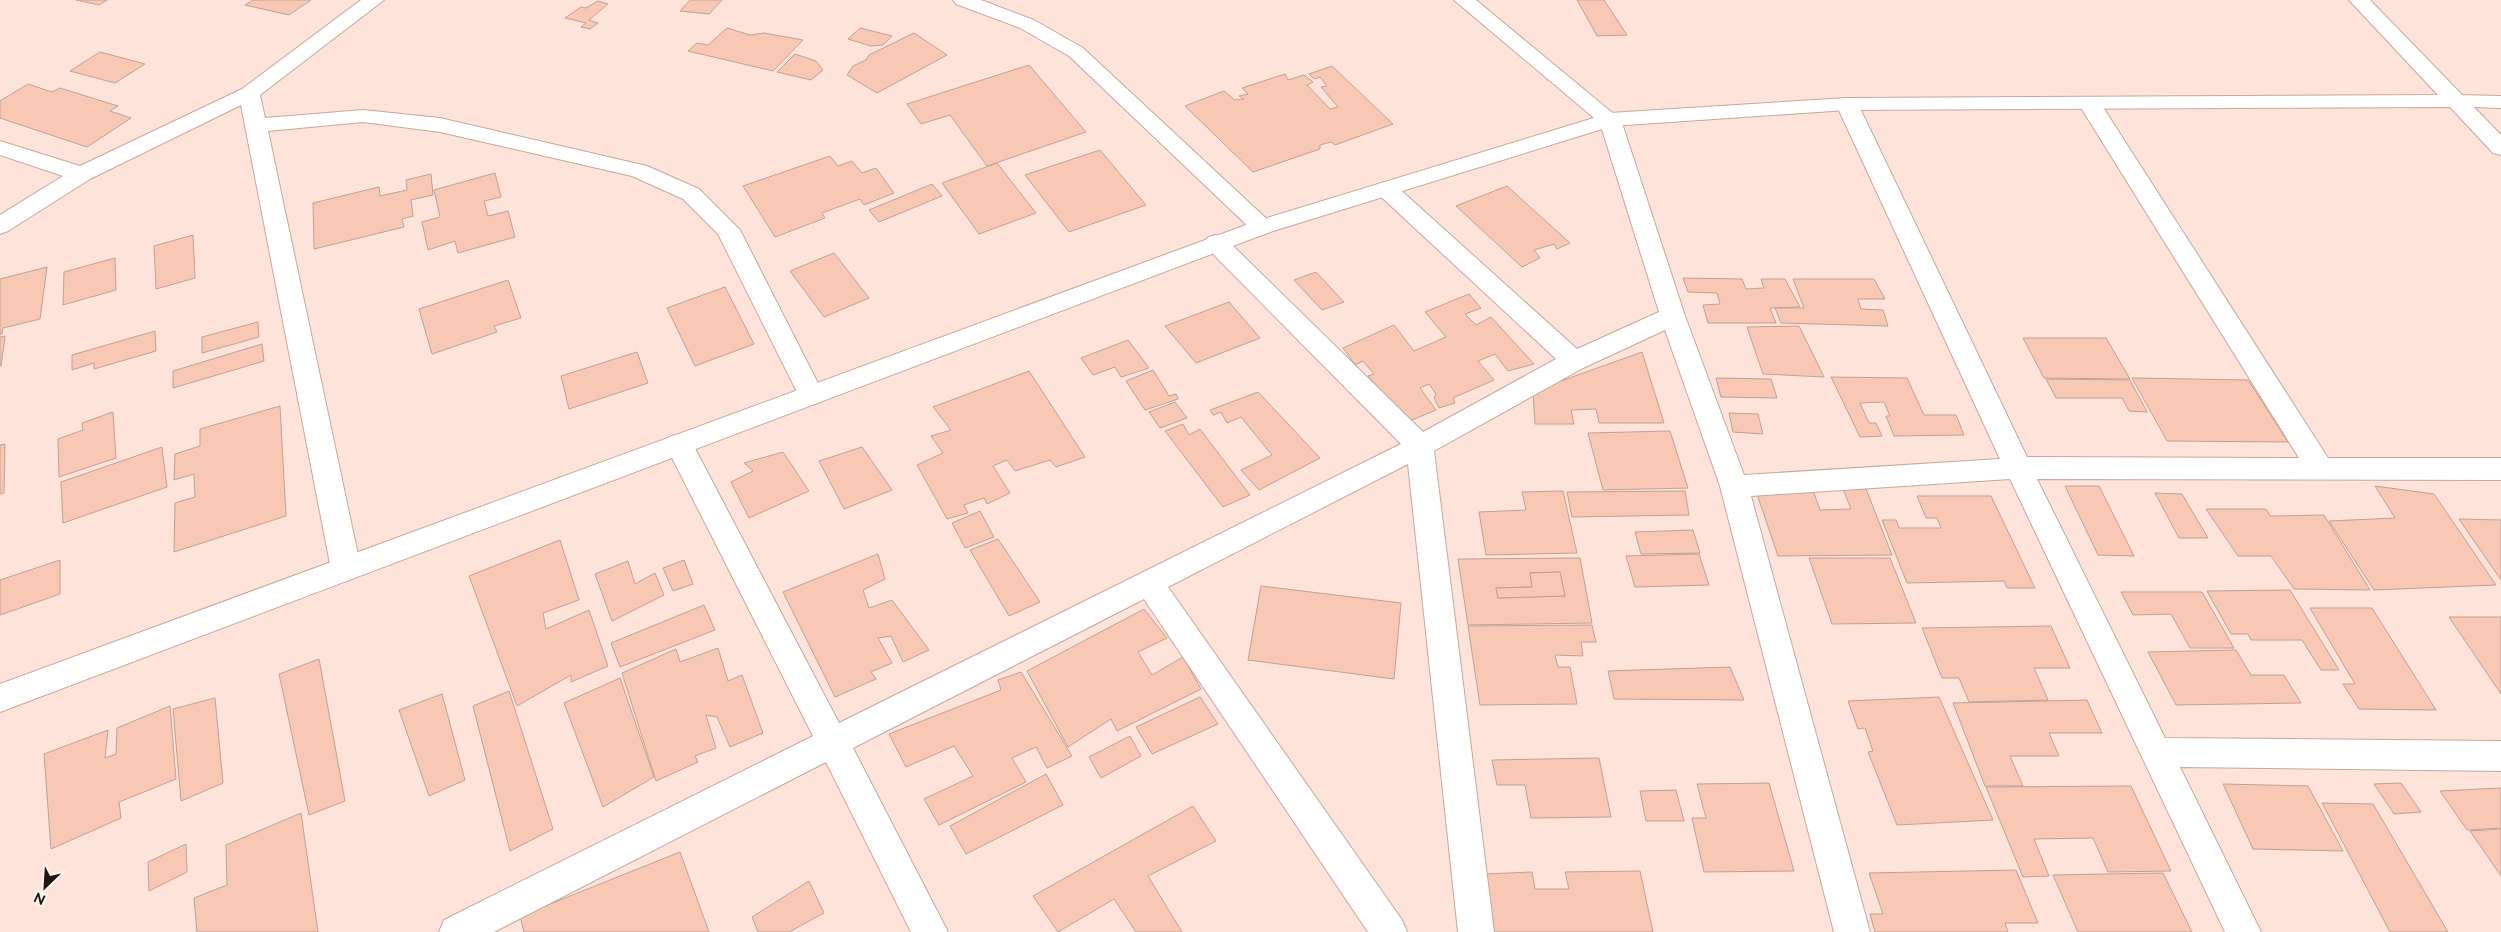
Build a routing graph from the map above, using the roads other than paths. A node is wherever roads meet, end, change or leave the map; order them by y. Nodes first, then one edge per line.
1 (374, 0) edge
2 (963, 0) edge
3 (1464, 0) edge
4 (2359, 0) edge
5 (249, 92) junction
6 (2456, 101) junction
7 (2501, 102) edge
8 (2089, 103) junction
9 (1847, 104) junction
10 (1610, 120) junction
11 (255, 125) junction
12 (0, 148) edge
13 (2501, 148) edge
14 (82, 174) junction
15 (1386, 189) junction
16 (0, 226) edge
17 (1262, 227) junction
18 (1216, 244) junction
19 (1673, 316) junction
20 (1574, 361) junction
21 (811, 395) junction
22 (680, 444) junction
23 (1420, 446) junction
24 (2018, 468) junction
25 (2320, 468) junction
26 (2501, 469) edge
27 (1734, 486) junction
28 (346, 569) junction
29 (1149, 583) junction
30 (0, 698) edge
31 (833, 742) junction
32 (2157, 752) junction
33 (2501, 756) edge
34 (463, 931) edge
35 (930, 932) edge
36 (1389, 932) edge
37 (1476, 932) edge
38 (1852, 932) edge
39 (2243, 932) edge

1 - 5 street
2 - 17 street
3 - 10 street
4 - 6 street
5 - 11 street
5 - 14 street
6 - 7 street
6 - 8 street
6 - 13 street
8 - 9 street
8 - 25 street
9 - 10 street
9 - 24 street
10 - 15 street
10 - 19 street
11 - 21 street
11 - 28 street
12 - 14 street
14 - 16 street
15 - 17 street
15 - 20 street
17 - 18 street
18 - 21 street
18 - 23 street
19 - 20 street
19 - 27 street
20 - 23 street
21 - 22 street
22 - 28 street
22 - 31 street
23 - 29 street
23 - 37 street
24 - 25 street
24 - 27 street
24 - 32 street
25 - 26 street
27 - 38 street
28 - 30 street
29 - 31 street
29 - 36 street
31 - 34 street
31 - 35 street
32 - 33 street
32 - 39 street

